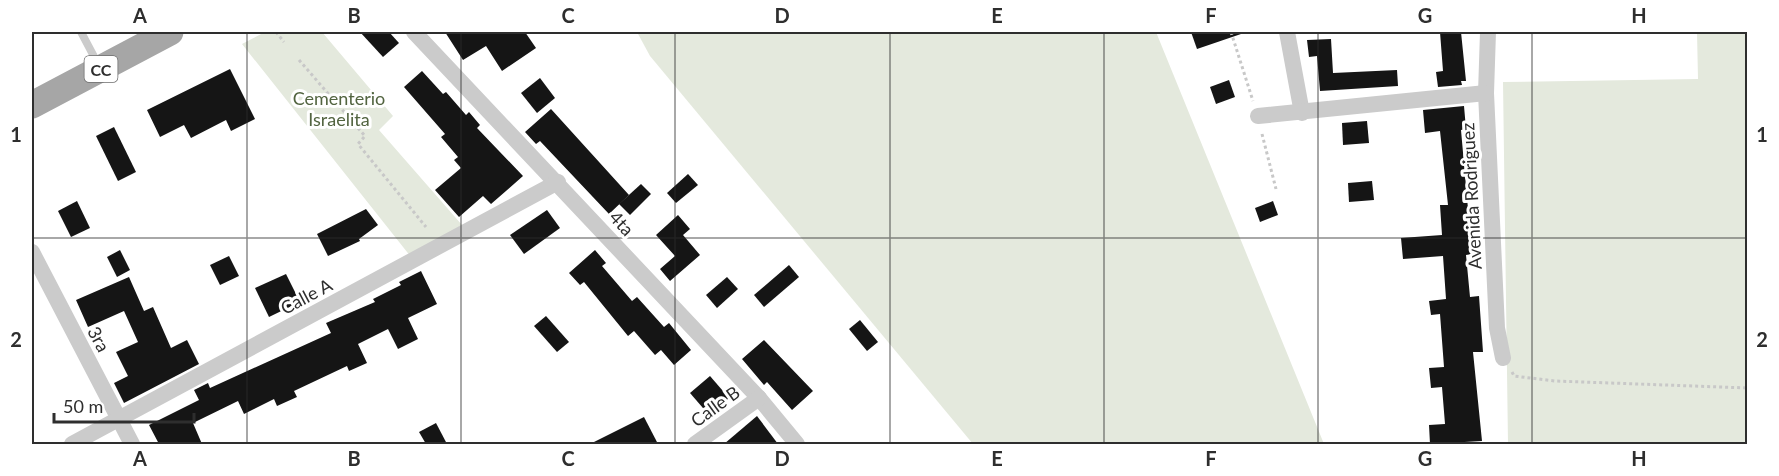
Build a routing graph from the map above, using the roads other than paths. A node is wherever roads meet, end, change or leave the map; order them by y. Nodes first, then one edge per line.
1 (81, 32) edge
2 (170, 32) edge
3 (414, 32) edge
4 (1287, 32) edge
5 (1488, 32) edge
6 (101, 69) junction
7 (1486, 93) junction
8 (32, 105) edge
9 (1302, 112) junction
10 (1258, 116) dead end
11 (558, 182) junction
12 (32, 252) edge
13 (1503, 358) road end
14 (759, 399) junction
15 (119, 419) junction
16 (72, 444) edge
17 (132, 444) edge
18 (695, 444) edge
19 (797, 444) edge

1 - 6 lane
2 - 6 main road, CC
3 - 11 street, 4ta
4 - 9 street
5 - 7 street, Avenida Rodriguez
6 - 8 main road, CC
7 - 9 street
7 - 13 street, Avenida Rodriguez
9 - 10 street
11 - 14 street, 4ta
11 - 15 street, Calle A
12 - 15 street, 3ra
14 - 18 street, Calle B
14 - 19 street, 4ta
15 - 16 street, Calle A
15 - 17 street, 3ra

